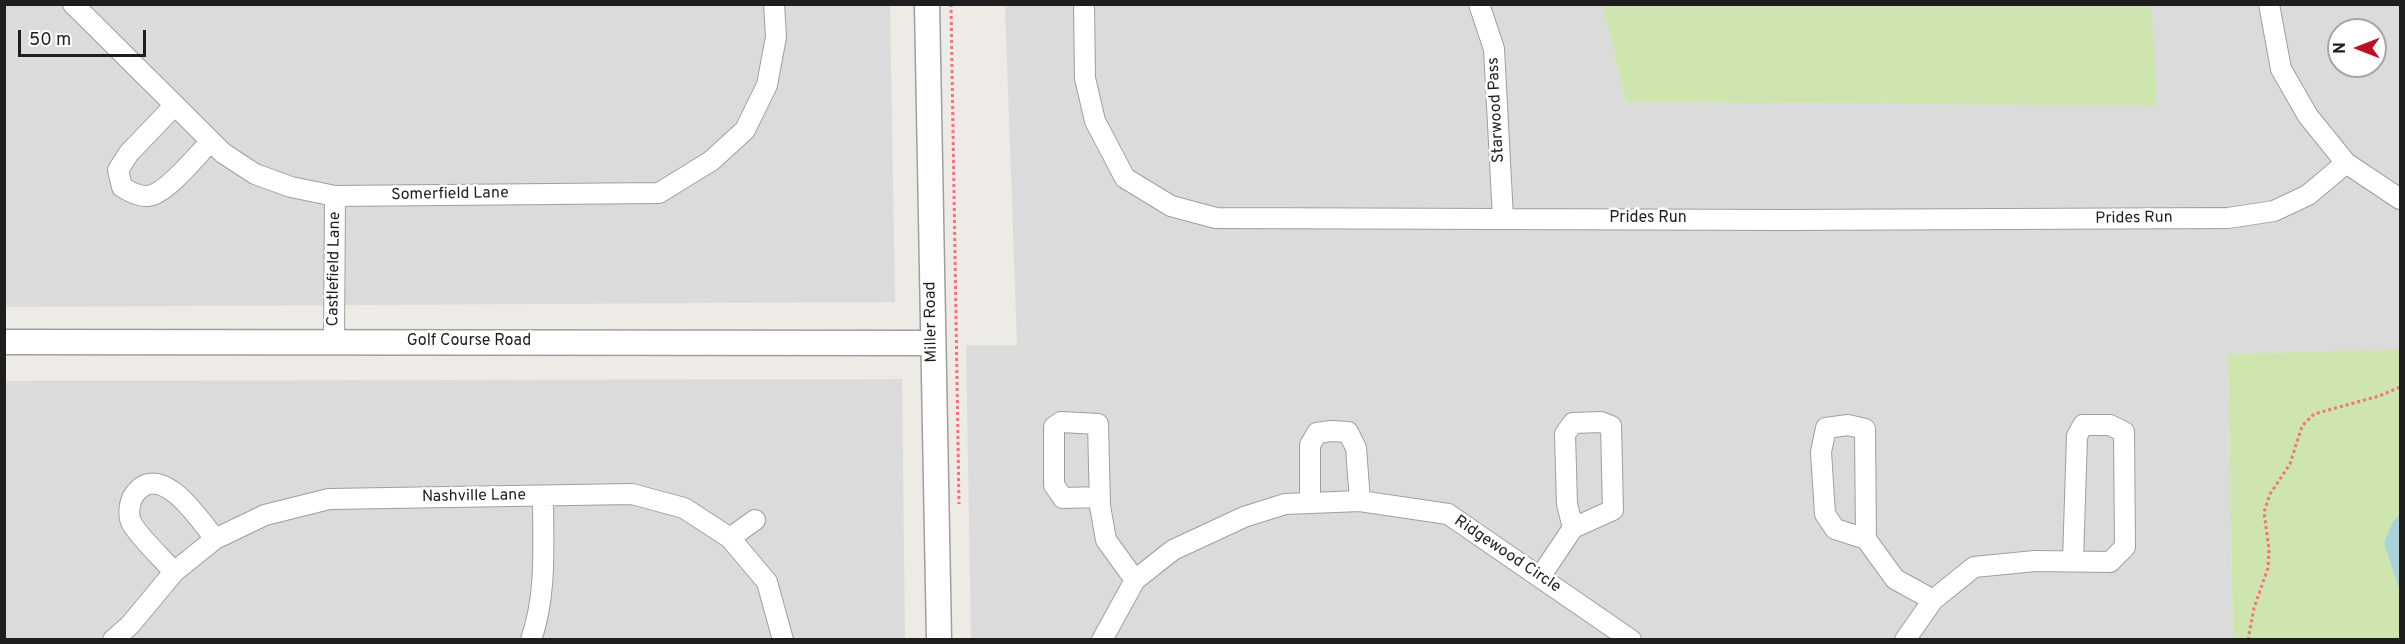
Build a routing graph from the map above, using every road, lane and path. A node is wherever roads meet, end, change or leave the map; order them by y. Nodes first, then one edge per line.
1 (73, 4) edge
2 (774, 4) edge
3 (927, 4) edge
4 (951, 4) edge
5 (1084, 4) edge
6 (1479, 4) edge
7 (2269, 4) edge
8 (175, 105) junction
9 (211, 141) junction
10 (2346, 164) junction
11 (335, 196) junction
12 (2400, 199) edge
13 (1503, 218) junction
14 (334, 341) junction
15 (4, 342) edge
16 (933, 343) junction
17 (2400, 387) edge
18 (543, 497) junction
19 (1100, 497) dead end
20 (1360, 501) junction
21 (1310, 503) junction
22 (959, 512) dead end
23 (755, 520) dead end
24 (1573, 528) junction
25 (730, 538) junction
26 (215, 539) junction
27 (1866, 539) junction
28 (2073, 561) junction
29 (174, 572) junction
30 (1540, 577) junction
31 (1135, 580) junction
32 (1933, 600) junction
33 (113, 639) edge
34 (531, 639) edge
35 (783, 639) edge
36 (939, 639) edge
37 (1102, 639) edge
38 (1631, 639) edge
39 (1905, 639) edge
40 (2248, 639) edge

1 - 8 street, Somerfield Lane
2 - 11 street, Somerfield Lane
3 - 16 street, Miller Road
4 - 22 path
5 - 13 street, Prides Run
6 - 13 street, Starwood Pass
7 - 10 street
8 - 9 street, Somerfield Lane
8 - 9 street
9 - 11 street, Somerfield Lane
10 - 12 street
10 - 13 street, Prides Run
11 - 14 street, Castlefield Lane
14 - 15 street, Golf Course Road
14 - 16 street, Golf Course Road
16 - 36 street, Miller Road
17 - 40 path
18 - 25 street, Nashville Lane
18 - 26 street, Nashville Lane
18 - 34 street
19 - 31 street
20 - 21 street, Ridgewood Circle
20 - 21 street
20 - 30 street, Ridgewood Circle
21 - 31 street, Ridgewood Circle
23 - 25 street
24 - 24 street
24 - 30 street
25 - 35 street, Nashville Lane
26 - 29 street, Nashville Lane
26 - 29 street
27 - 27 street
27 - 32 street
28 - 28 street
28 - 32 street
29 - 33 street, Nashville Lane
30 - 38 street, Ridgewood Circle
31 - 37 street, Ridgewood Circle
32 - 39 street

